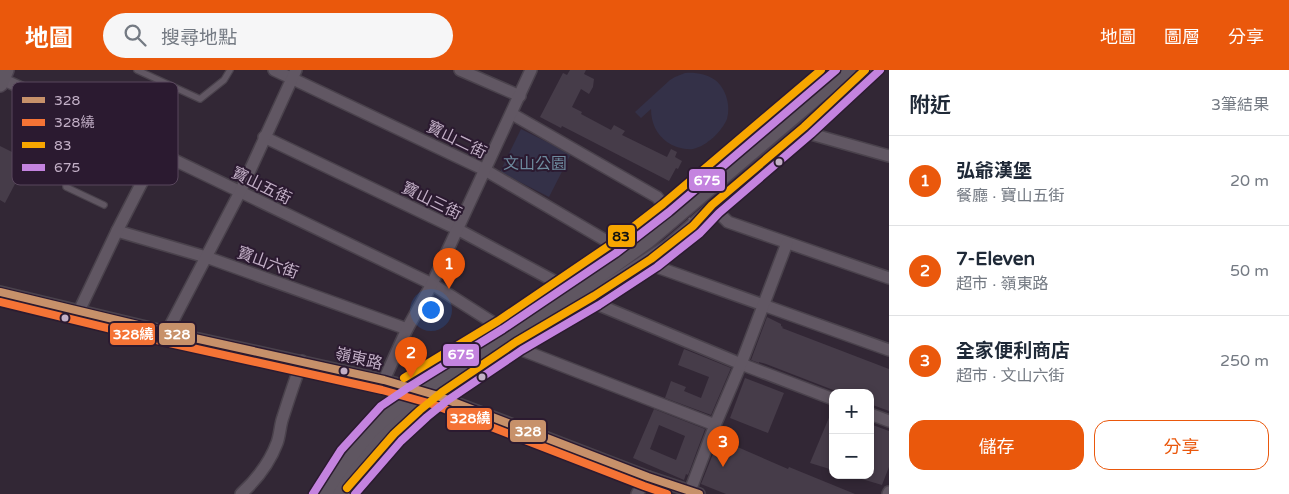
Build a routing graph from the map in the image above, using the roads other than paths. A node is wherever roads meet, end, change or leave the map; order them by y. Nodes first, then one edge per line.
1 (137, 70) edge
2 (230, 70) edge
3 (274, 70) edge
4 (460, 70) edge
5 (531, 70) edge
6 (836, 70) edge
7 (848, 70) edge
8 (868, 70) edge
9 (880, 70) edge
10 (294, 74) edge
11 (163, 82) edge
12 (178, 89) edge
13 (520, 96) junction
14 (512, 114) junction
15 (811, 134) junction
16 (264, 137) junction
17 (889, 156) edge
18 (178, 162) edge
19 (485, 170) junction
20 (66, 185) edge
21 (140, 185) edge
22 (240, 192) junction
23 (104, 205) dead end
24 (669, 212) junction
25 (719, 213) junction
26 (457, 229) junction
27 (117, 231) junction
28 (787, 243) junction
29 (616, 253) junction
30 (206, 257) junction
31 (657, 267) junction
32 (889, 278) edge
33 (432, 284) junction
34 (0, 292) edge
35 (582, 296) junction
36 (763, 304) junction
37 (78, 311) junction
38 (407, 329) junction
39 (503, 329) junction
40 (167, 332) junction
41 (522, 350) junction
42 (889, 350) edge
43 (302, 361) junction
44 (741, 364) junction
45 (384, 380) junction
46 (429, 393) junction
47 (829, 397) edge
48 (874, 415) edge
49 (889, 421) edge
50 (715, 425) junction
51 (648, 476) junction
52 (694, 492) edge
53 (241, 494) edge
54 (313, 494) edge
55 (327, 494) edge
56 (341, 494) edge
57 (355, 494) edge
58 (637, 494) edge

1 - 11 lane
2 - 12 lane
3 - 10 street, 寶山二街
4 - 13 street
5 - 13 street
6 - 24 lane
7 - 35 main road
8 - 35 main road
9 - 15 lane
10 - 16 street
10 - 19 street, 寶山二街
13 - 14 street
14 - 19 street
14 - 24 street
15 - 17 street
15 - 25 lane
16 - 22 street
16 - 26 street, 寶山三街
18 - 22 street, 寶山五街
19 - 26 street
19 - 29 street, 寶山二街
20 - 23 lane
21 - 27 street
22 - 30 street
22 - 33 street, 寶山五街
24 - 29 lane
25 - 28 street
25 - 31 lane
26 - 33 street
26 - 35 street, 寶山三街
27 - 30 street, 寶山六街
27 - 37 street
28 - 32 street
28 - 36 street
29 - 35 lane
30 - 38 street, 寶山六街
30 - 40 street
31 - 35 lane
31 - 36 street
33 - 38 street
33 - 39 street, 寶山五街
34 - 37 street, 嶺東路
35 - 39 lane
35 - 41 lane
35 - 44 street, 寶山三街
35 - 46 main road
36 - 42 street
36 - 44 street
37 - 40 street, 嶺東路
38 - 45 street
39 - 46 lane
40 - 43 street, 嶺東路
41 - 46 lane
41 - 50 street
43 - 45 street, 嶺東路
43 - 53 street
44 - 47 street, 寶山三街
44 - 50 street
45 - 46 street, 嶺東路
46 - 51 street, 嶺東路
46 - 54 lane
46 - 55 main road
46 - 56 main road
46 - 57 lane
48 - 49 street
50 - 52 street
51 - 52 street, 嶺東路
51 - 58 street

